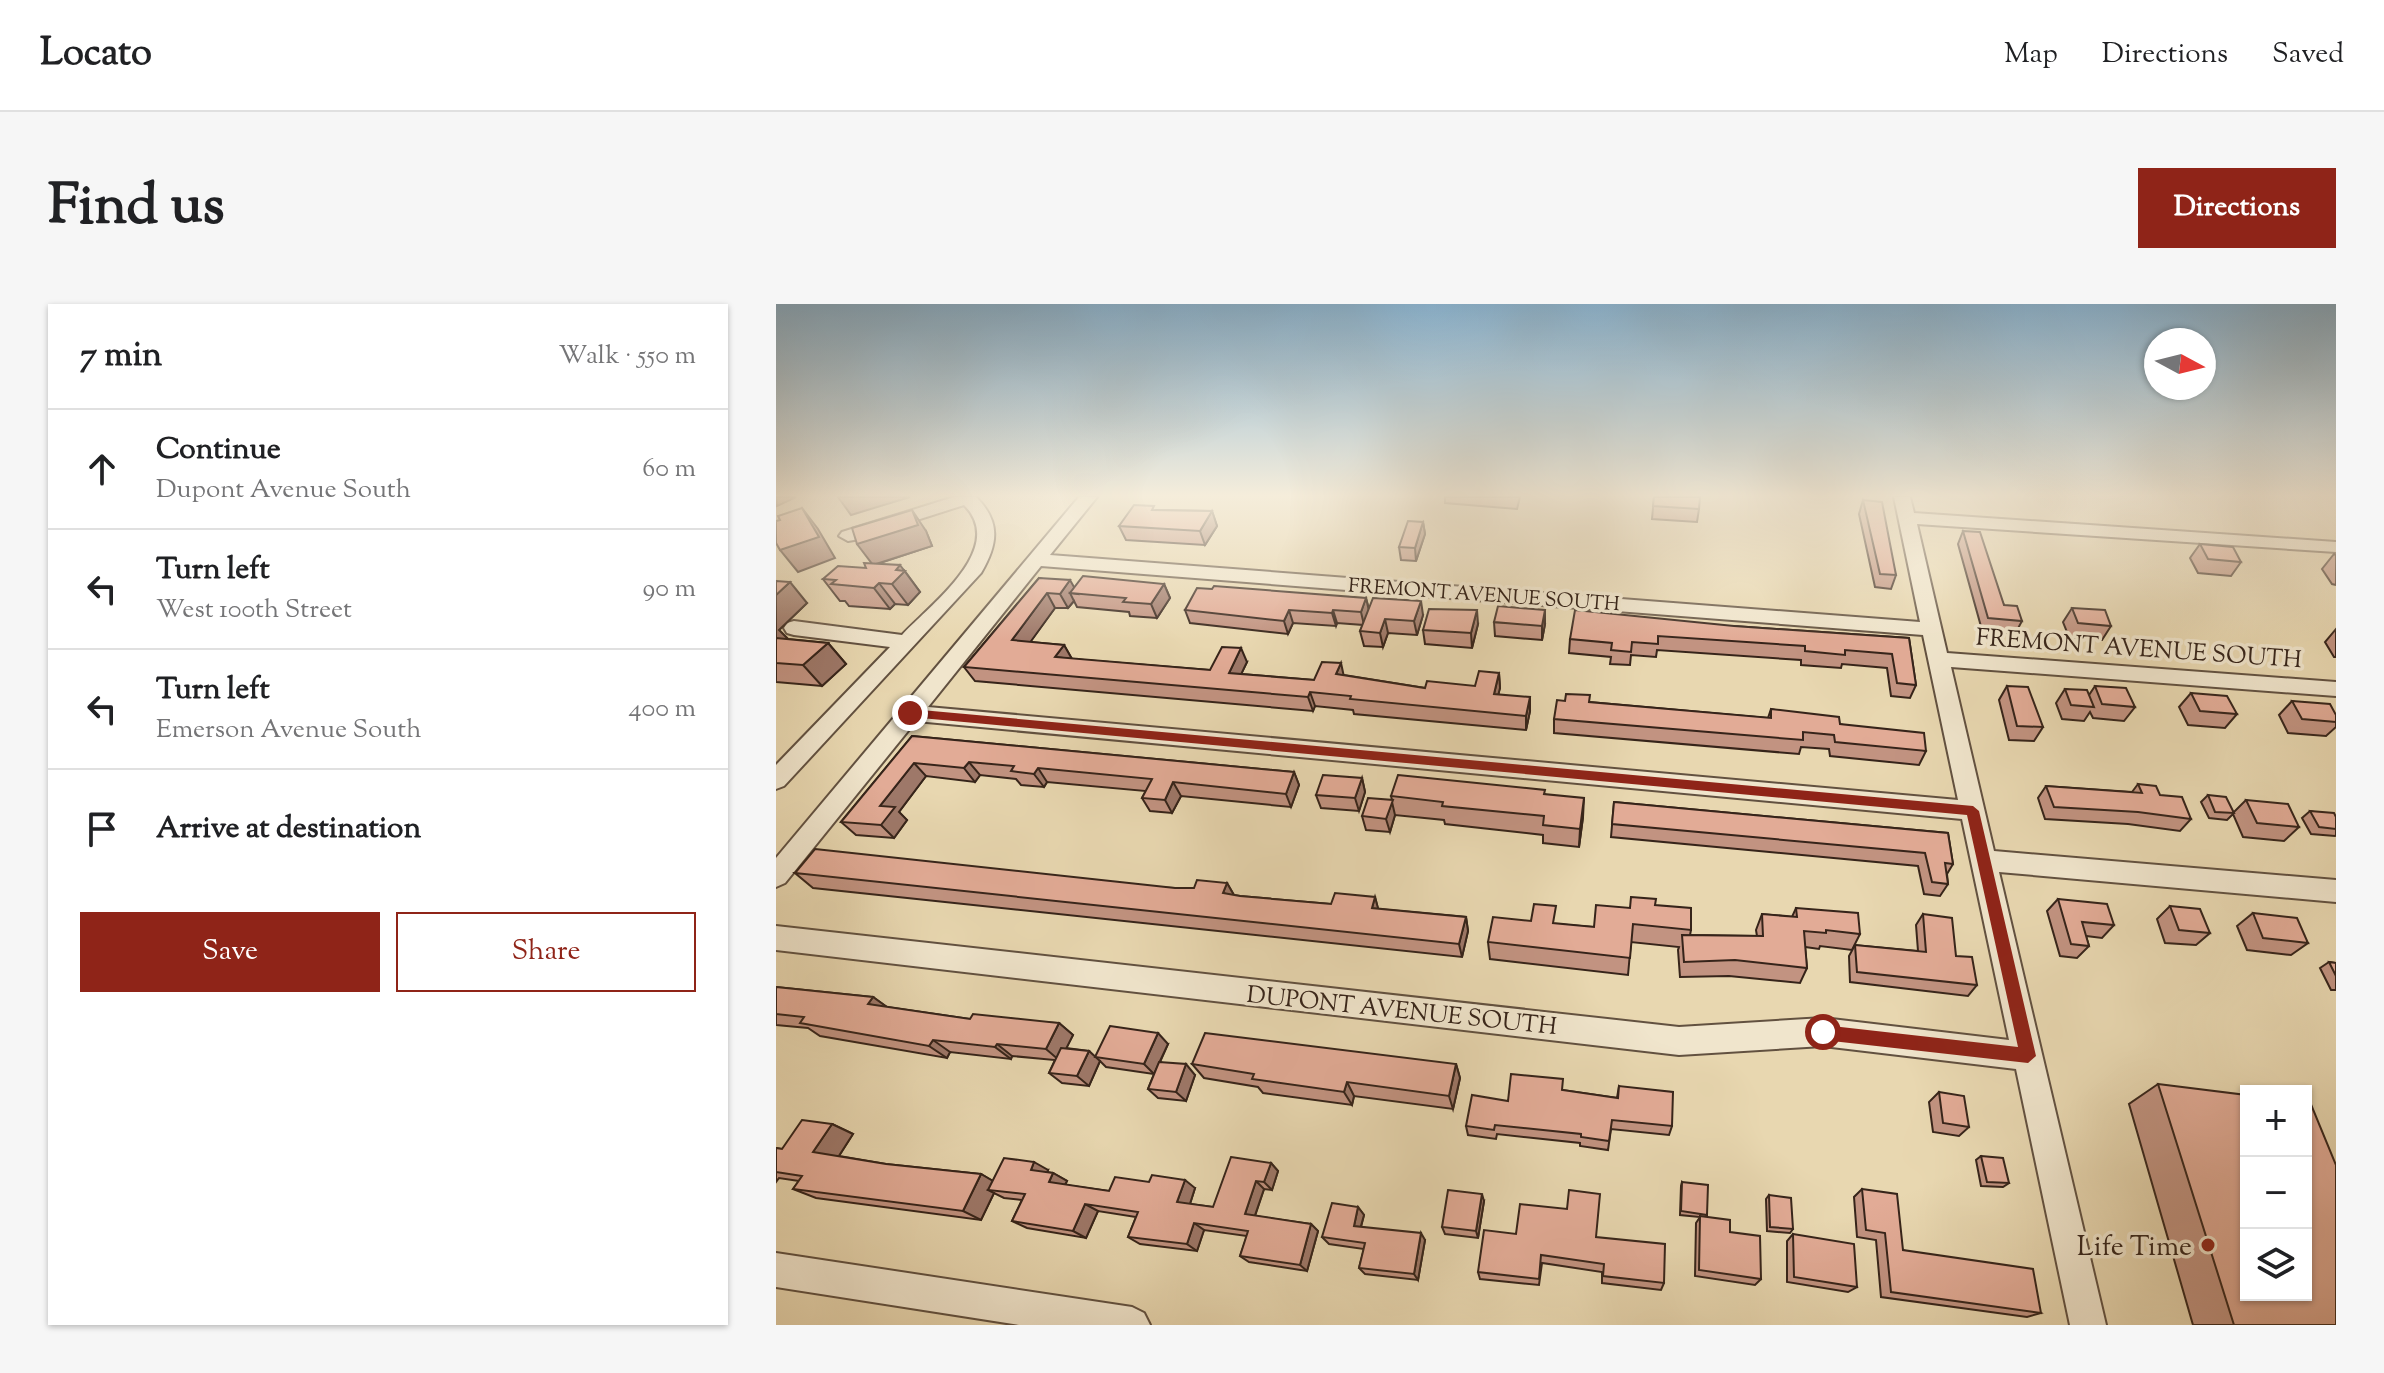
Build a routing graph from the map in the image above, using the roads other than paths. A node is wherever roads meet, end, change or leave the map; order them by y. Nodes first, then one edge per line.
1 (986, 545) edge
2 (1049, 545) edge
3 (1910, 545) edge
4 (2313, 545) edge
5 (2336, 547) edge
6 (1036, 560) junction
7 (794, 628) dead end
8 (1932, 629) junction
9 (904, 642) junction
10 (1938, 659) junction
11 (2336, 689) edge
12 (910, 713) junction
13 (776, 780) edge
14 (1973, 811) junction
15 (1984, 860) junction
16 (776, 876) edge
17 (2336, 891) edge
18 (776, 938) edge
19 (2028, 1056) junction
20 (776, 1270) edge
21 (1132, 1325) edge
22 (2088, 1325) edge

1 - 9 street
2 - 6 street
3 - 8 street
4 - 5 street
6 - 8 street, FREMONT AVENUE SOUTH
6 - 12 street
7 - 9 street
8 - 10 street
9 - 13 street
10 - 11 street, FREMONT AVENUE SOUTH
10 - 14 street
12 - 14 street
12 - 16 street
14 - 15 street
15 - 17 street
15 - 19 street
18 - 19 street, DUPONT AVENUE SOUTH
19 - 22 street
20 - 21 street

